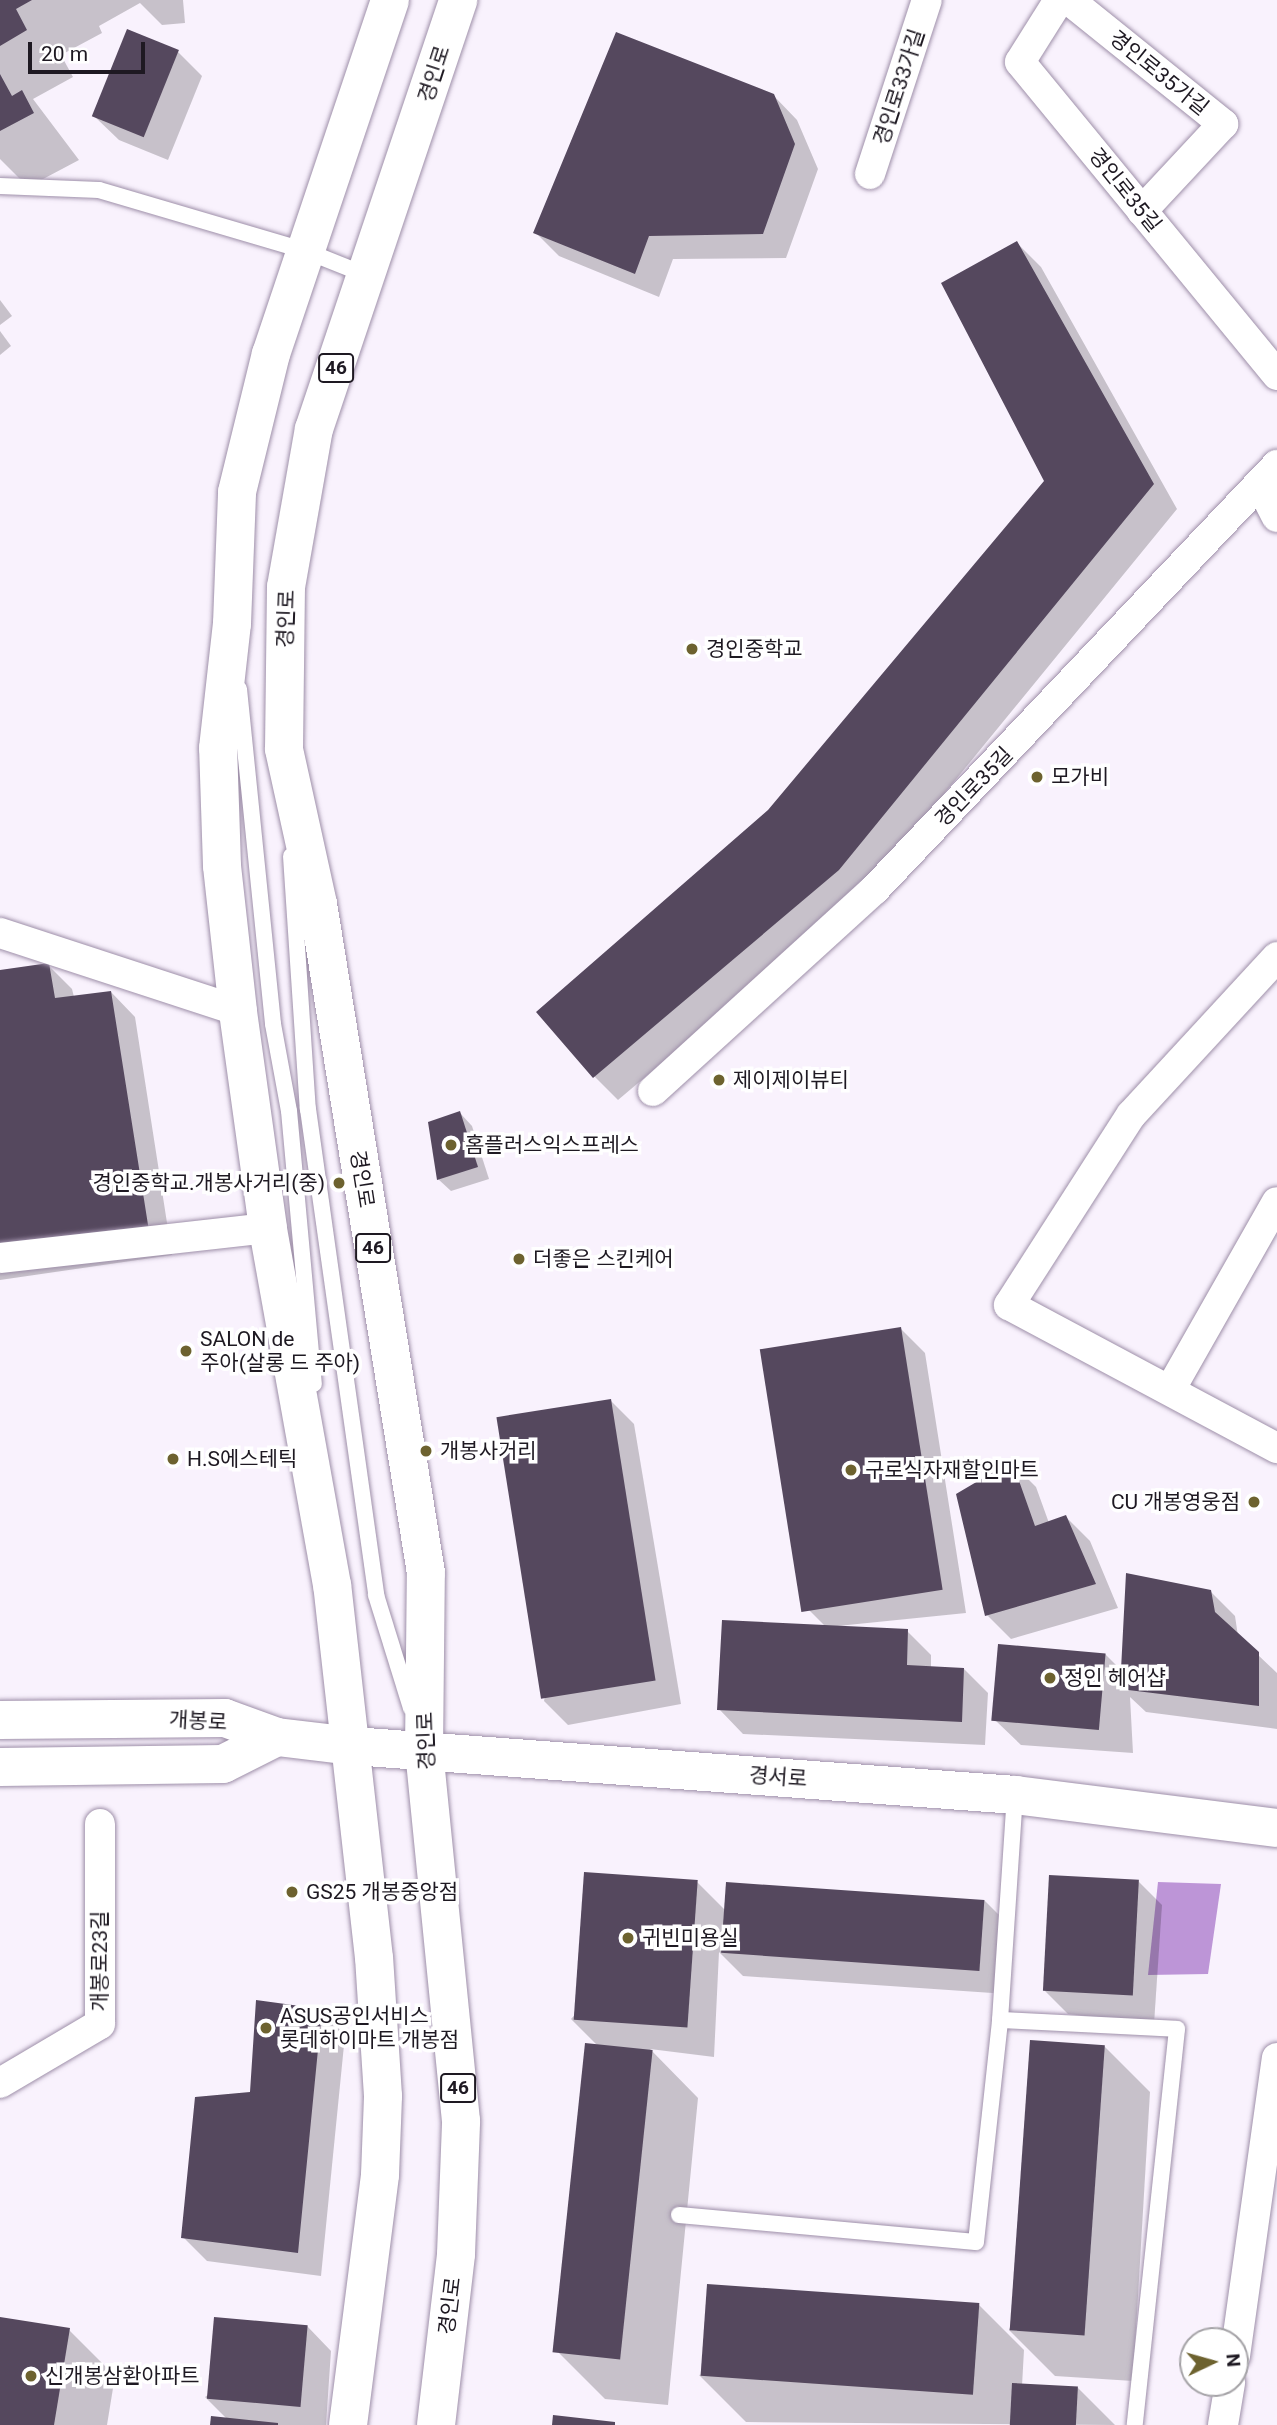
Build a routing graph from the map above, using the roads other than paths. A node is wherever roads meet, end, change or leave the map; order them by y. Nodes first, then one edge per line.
1 (390, 0) edge
2 (458, 0) edge
3 (928, 0) edge
4 (1059, 0) edge
5 (1069, 0) edge
6 (870, 174) dead end
7 (0, 186) edge
8 (1142, 211) junction
9 (306, 251) junction
10 (368, 276) junction
11 (1277, 375) edge
12 (1268, 475) edge
13 (1277, 517) edge
14 (232, 624) junction
15 (284, 749) junction
16 (0, 933) edge
17 (1277, 957) edge
18 (238, 1011) junction
19 (653, 1091) dead end
20 (1277, 1202) edge
21 (268, 1228) junction
22 (0, 1258) edge
23 (1170, 1390) junction
24 (1277, 1448) edge
25 (332, 1585) junction
26 (0, 1720) edge
27 (277, 1737) junction
28 (353, 1746) junction
29 (424, 1751) junction
30 (0, 1767) edge
31 (1016, 1795) junction
32 (100, 1824) dead end
33 (1277, 1828) edge
34 (1000, 2020) junction
35 (1277, 2058) edge
36 (0, 2083) edge
37 (679, 2215) dead end
38 (1239, 2327) edge
39 (1228, 2397) edge
40 (348, 2425) edge
41 (436, 2425) edge
42 (1135, 2425) edge
43 (1223, 2425) edge

1 - 9 main road
2 - 10 main road, 경인로 / 46
3 - 6 street, 경인로33가길
4 - 8 street, 경인로35길
5 - 8 street, 경인로35가길
7 - 9 lane
8 - 11 street, 경인로35길
9 - 10 lane
9 - 14 main road
10 - 15 main road, 경인로 / 46
12 - 13 street
12 - 19 street, 경인로35길
14 - 18 main road
14 - 25 lane
15 - 29 main road, 경인로 / 46
15 - 29 lane
16 - 18 street
17 - 23 street
18 - 21 main road
20 - 23 street
21 - 22 street
21 - 25 main road
23 - 24 street
25 - 28 main road
26 - 27 main road, 개봉로
27 - 28 main road, 경서로
27 - 30 main road, 개봉로
28 - 29 main road, 경서로
28 - 40 main road
29 - 31 main road, 경서로
29 - 41 main road, 경인로 / 46
31 - 33 main road, 경서로
31 - 34 lane
32 - 36 street, 개봉로23길
34 - 37 lane
34 - 42 lane
35 - 38 street
39 - 43 street

